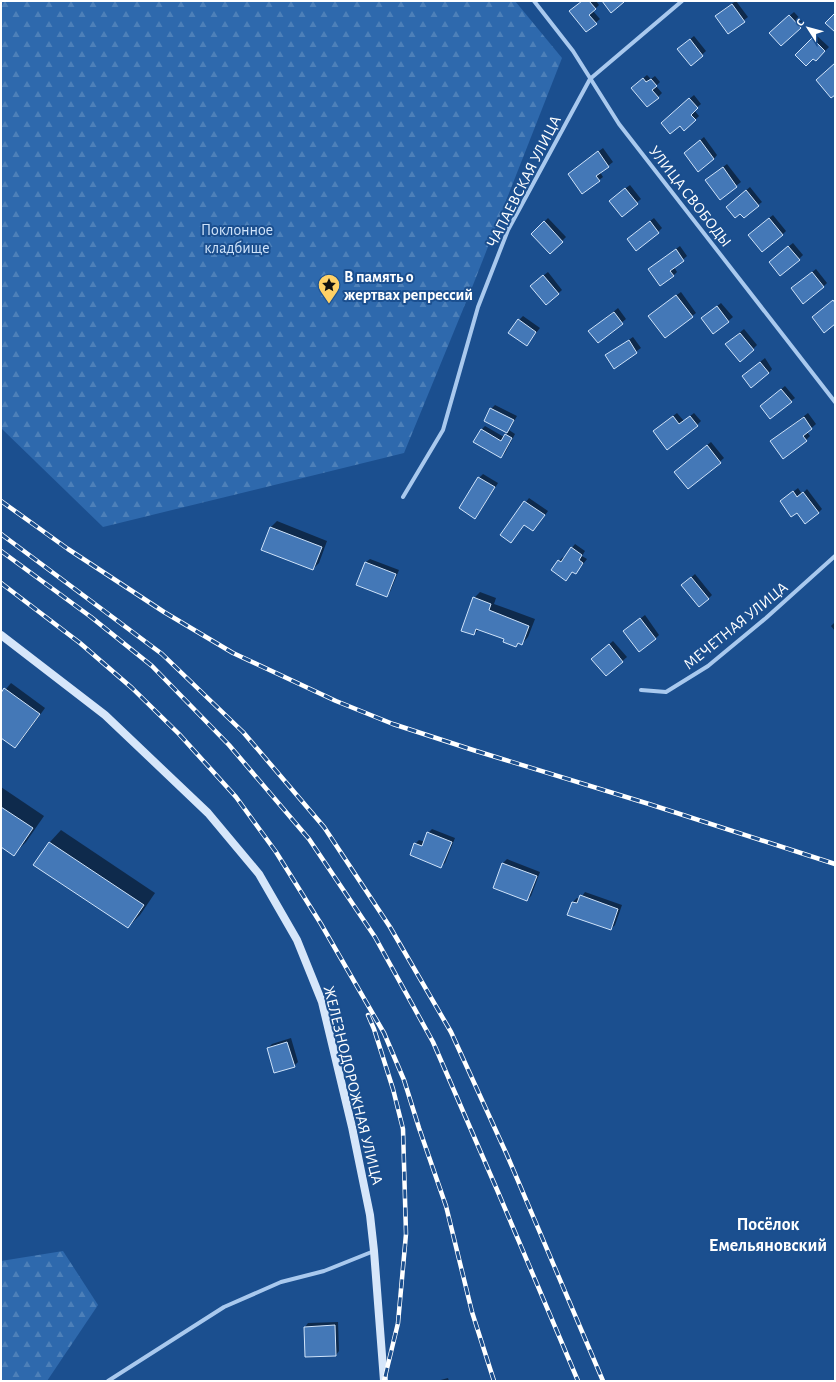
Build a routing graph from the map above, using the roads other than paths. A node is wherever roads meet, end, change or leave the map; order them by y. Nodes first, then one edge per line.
1 (534, 1) edge
2 (682, 1) edge
3 (590, 79) junction
4 (835, 402) edge
5 (403, 496) dead end
6 (835, 556) edge
7 (1, 635) edge
8 (642, 690) dead end
9 (374, 1251) junction
10 (108, 1381) edge
11 (384, 1381) edge

1 - 3 street, УЛИЦА СВОБОДЫ
2 - 3 street, ЧАПАЕВСКАЯ УЛИЦА
3 - 4 street, УЛИЦА СВОБОДЫ
3 - 5 street, ЧАПАЕВСКАЯ УЛИЦА
6 - 8 street, МЕЧЕТНАЯ УЛИЦА
7 - 9 street, ЖЕЛЕЗНОДОРОЖНАЯ УЛИЦА
9 - 10 street
9 - 11 street, ЖЕЛЕЗНОДОРОЖНАЯ УЛИЦА

